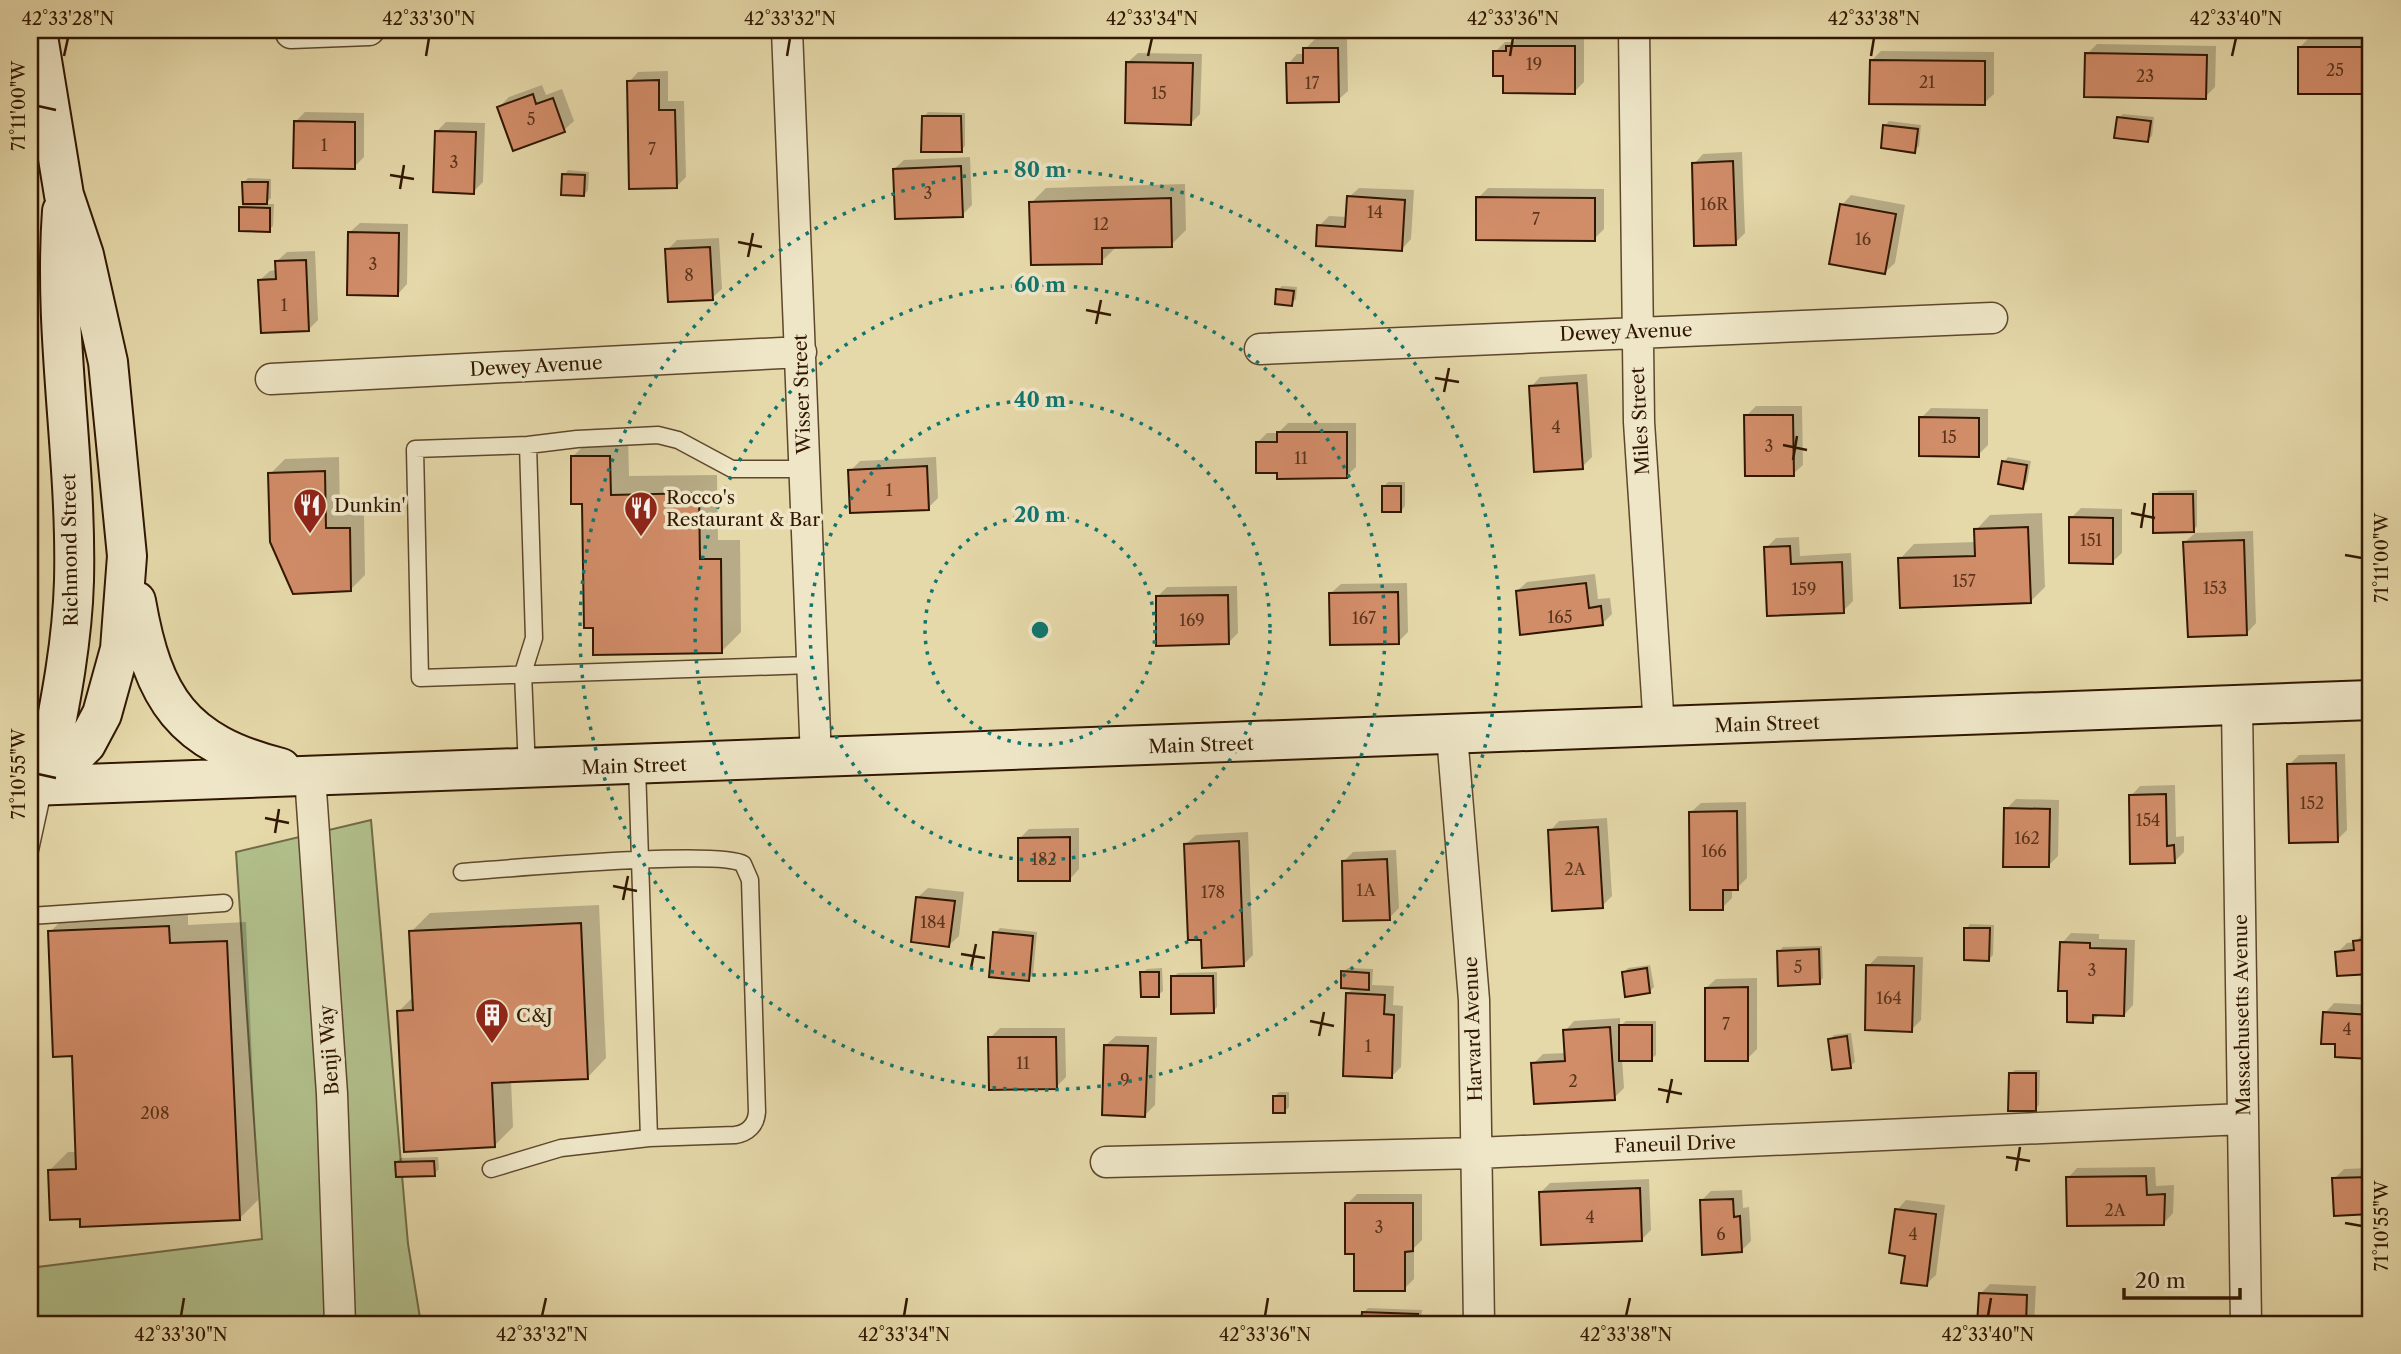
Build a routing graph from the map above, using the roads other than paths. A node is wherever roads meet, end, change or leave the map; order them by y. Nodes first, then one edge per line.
1 (37, 30) edge
2 (369, 30) edge
3 (788, 30) edge
4 (1634, 30) edge
5 (291, 33) dead end
6 (64, 195) junction
7 (1992, 318) dead end
8 (1636, 331) junction
9 (1260, 349) dead end
10 (801, 352) junction
11 (271, 379) dead end
12 (528, 446) junction
13 (805, 469) junction
14 (127, 556) junction
15 (811, 664) junction
16 (523, 673) junction
17 (2371, 700) edge
18 (2237, 706) junction
19 (1659, 728) junction
20 (1452, 735) junction
21 (816, 759) junction
22 (637, 766) junction
23 (527, 770) junction
24 (310, 776) junction
25 (37, 786) edge
26 (30, 850) edge
27 (640, 860) junction
28 (462, 872) dead end
29 (224, 903) dead end
30 (30, 916) edge
31 (2244, 1119) junction
32 (649, 1138) junction
33 (1477, 1153) junction
34 (1106, 1162) dead end
35 (491, 1169) dead end
36 (340, 1324) edge
37 (1479, 1324) edge
38 (2246, 1324) edge

1 - 6 main road, Richmond Street
2 - 5 street
3 - 10 street, Wisser Street
4 - 8 street, Miles Street
6 - 14 main road, Richmond Street
6 - 25 main road, Richmond Street
7 - 8 street, Dewey Avenue
8 - 9 street, Dewey Avenue
8 - 19 street, Miles Street
10 - 11 street, Dewey Avenue
10 - 13 street, Wisser Street
12 - 13 lane
12 - 16 lane
12 - 16 lane
13 - 15 street, Wisser Street
14 - 24 main road
14 - 25 main road, Richmond Street
15 - 16 lane
15 - 21 street, Wisser Street
16 - 23 lane
17 - 18 main road, Main Street
18 - 19 main road, Main Street
18 - 31 street, Massachusetts Avenue
19 - 20 main road, Main Street
20 - 21 main road, Main Street
20 - 33 street, Harvard Avenue
21 - 22 main road, Main Street
22 - 23 main road, Main Street
22 - 27 lane
23 - 24 main road, Main Street
24 - 25 main road, Main Street
24 - 36 street, Benji Way
25 - 26 lane
27 - 28 lane
27 - 32 lane
27 - 32 lane
29 - 30 lane
31 - 33 street, Faneuil Drive
31 - 38 street, Massachusetts Avenue
32 - 35 lane
33 - 34 street, Faneuil Drive
33 - 37 street, Harvard Avenue

